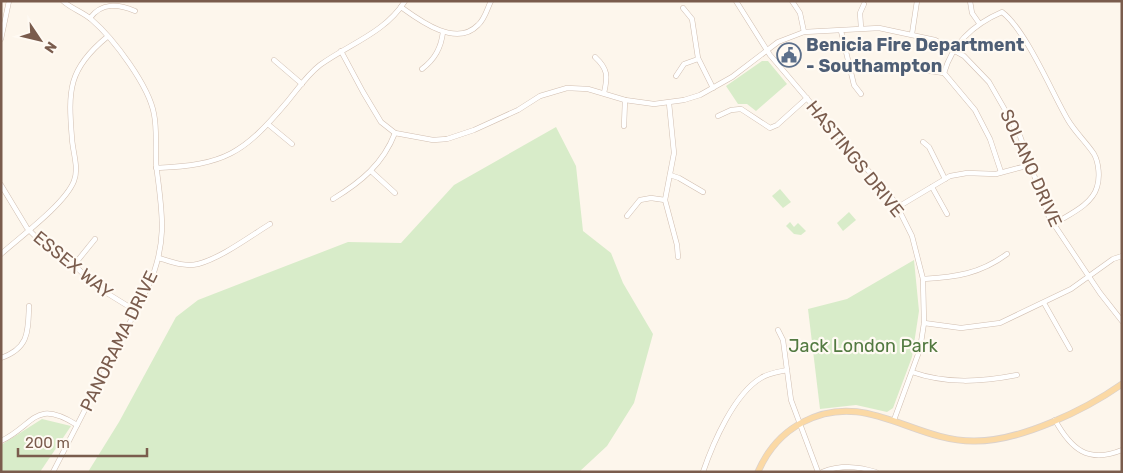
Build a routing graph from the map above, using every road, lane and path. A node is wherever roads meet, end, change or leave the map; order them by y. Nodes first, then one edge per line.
1 (9, 1) edge
2 (63, 1) edge
3 (405, 1) edge
4 (491, 1) edge
5 (736, 1) edge
6 (792, 1) edge
7 (917, 1) edge
8 (970, 1) edge
9 (864, 4) dead end
10 (401, 7) junction
11 (683, 8) dead end
12 (135, 11) dead end
13 (90, 18) junction
14 (979, 23) junction
15 (861, 28) junction
16 (841, 31) junction
17 (443, 32) junction
18 (804, 32) junction
19 (912, 34) junction
20 (107, 37) junction
21 (1, 39) edge
22 (955, 49) junction
23 (342, 51) junction
24 (767, 51) junction
25 (595, 57) dead end
26 (698, 59) junction
27 (274, 60) dead end
28 (918, 63) dead end
29 (422, 69) dead end
30 (944, 73) junction
31 (676, 76) dead end
32 (302, 84) junction
33 (713, 88) junction
34 (604, 93) junction
35 (861, 94) dead end
36 (807, 98) junction
37 (625, 100) junction
38 (669, 103) junction
39 (718, 116) dead end
40 (268, 124) junction
41 (624, 126) dead end
42 (396, 132) junction
43 (923, 142) dead end
44 (292, 144) dead end
45 (1030, 164) junction
46 (156, 168) junction
47 (372, 172) junction
48 (1001, 172) junction
49 (670, 175) junction
50 (945, 179) junction
51 (1, 185) edge
52 (932, 187) junction
53 (703, 192) dead end
54 (394, 193) dead end
55 (333, 199) dead end
56 (665, 200) junction
57 (898, 207) junction
58 (947, 214) dead end
59 (628, 216) dead end
60 (270, 224) dead end
61 (1054, 224) junction
62 (29, 229) junction
63 (95, 239) dead end
64 (1, 254) edge
65 (1008, 254) dead end
66 (1122, 256) edge
67 (678, 257) dead end
68 (159, 258) junction
69 (74, 265) junction
70 (1089, 276) junction
71 (923, 279) junction
72 (1044, 303) junction
73 (30, 306) dead end
74 (136, 311) junction
75 (1122, 321) edge
76 (924, 323) junction
77 (778, 330) dead end
78 (1070, 349) dead end
79 (1, 358) edge
80 (786, 370) junction
81 (912, 372) junction
82 (1016, 375) dead end
83 (1122, 384) edge
84 (894, 420) junction
85 (1055, 420) junction
86 (799, 424) junction
87 (77, 425) junction
88 (1, 441) edge
89 (1122, 450) edge
90 (53, 472) edge
91 (703, 472) edge
92 (758, 472) edge
93 (818, 472) edge
94 (822, 472) edge
95 (876, 472) edge

1 - 21 street
2 - 13 street, PANORAMA DRIVE
3 - 10 street
4 - 17 street
5 - 24 street, HASTINGS DRIVE
6 - 18 street
7 - 19 street
8 - 14 street
9 - 15 street
10 - 17 street
10 - 23 street
11 - 26 street
12 - 13 street
13 - 20 street, PANORAMA DRIVE
14 - 22 street
14 - 61 street
15 - 16 street, SOLANO DRIVE
15 - 19 street, SOLANO DRIVE
16 - 18 street, SOLANO DRIVE
16 - 35 street
17 - 29 street
18 - 24 street, SOLANO DRIVE
19 - 22 street, SOLANO DRIVE
20 - 46 street, PANORAMA DRIVE
20 - 62 street
22 - 30 street
22 - 45 street, SOLANO DRIVE
23 - 32 street
23 - 42 street, SOLANO DRIVE
24 - 33 street, SOLANO DRIVE
24 - 36 street, HASTINGS DRIVE
25 - 34 street
26 - 31 street
26 - 33 street
27 - 32 street
28 - 30 street
30 - 48 street
32 - 40 street
33 - 38 street, SOLANO DRIVE
34 - 37 street, SOLANO DRIVE
34 - 42 street, SOLANO DRIVE
36 - 39 street
36 - 57 street, HASTINGS DRIVE
37 - 38 street, SOLANO DRIVE
37 - 41 street
38 - 49 street
40 - 44 street
40 - 46 street
42 - 47 street
43 - 50 street
45 - 48 street
45 - 61 street, SOLANO DRIVE
46 - 68 street, PANORAMA DRIVE
47 - 54 street
47 - 55 street
48 - 50 street
49 - 53 street
49 - 56 street
50 - 52 street
51 - 62 street, ESSEX WAY
52 - 57 street
52 - 58 street
56 - 59 street
56 - 67 street
57 - 71 street, HASTINGS DRIVE
60 - 68 street
61 - 70 street, SOLANO DRIVE
62 - 64 street
62 - 69 street, ESSEX WAY
63 - 69 street
65 - 71 street
66 - 70 street
68 - 74 street, PANORAMA DRIVE
69 - 74 street, ESSEX WAY
70 - 72 street
70 - 75 street, SOLANO DRIVE
71 - 76 street, HASTINGS DRIVE
72 - 76 street
72 - 78 street
73 - 79 street
74 - 87 street, PANORAMA DRIVE
76 - 81 street, HASTINGS DRIVE
77 - 80 street
80 - 86 street
80 - 91 street
81 - 82 street
81 - 84 street, HASTINGS DRIVE
83 - 85 main road
84 - 85 main road
84 - 86 main road
85 - 89 street
86 - 92 main road
86 - 93 street
87 - 88 street
87 - 90 street, PANORAMA DRIVE
94 - 95 street

